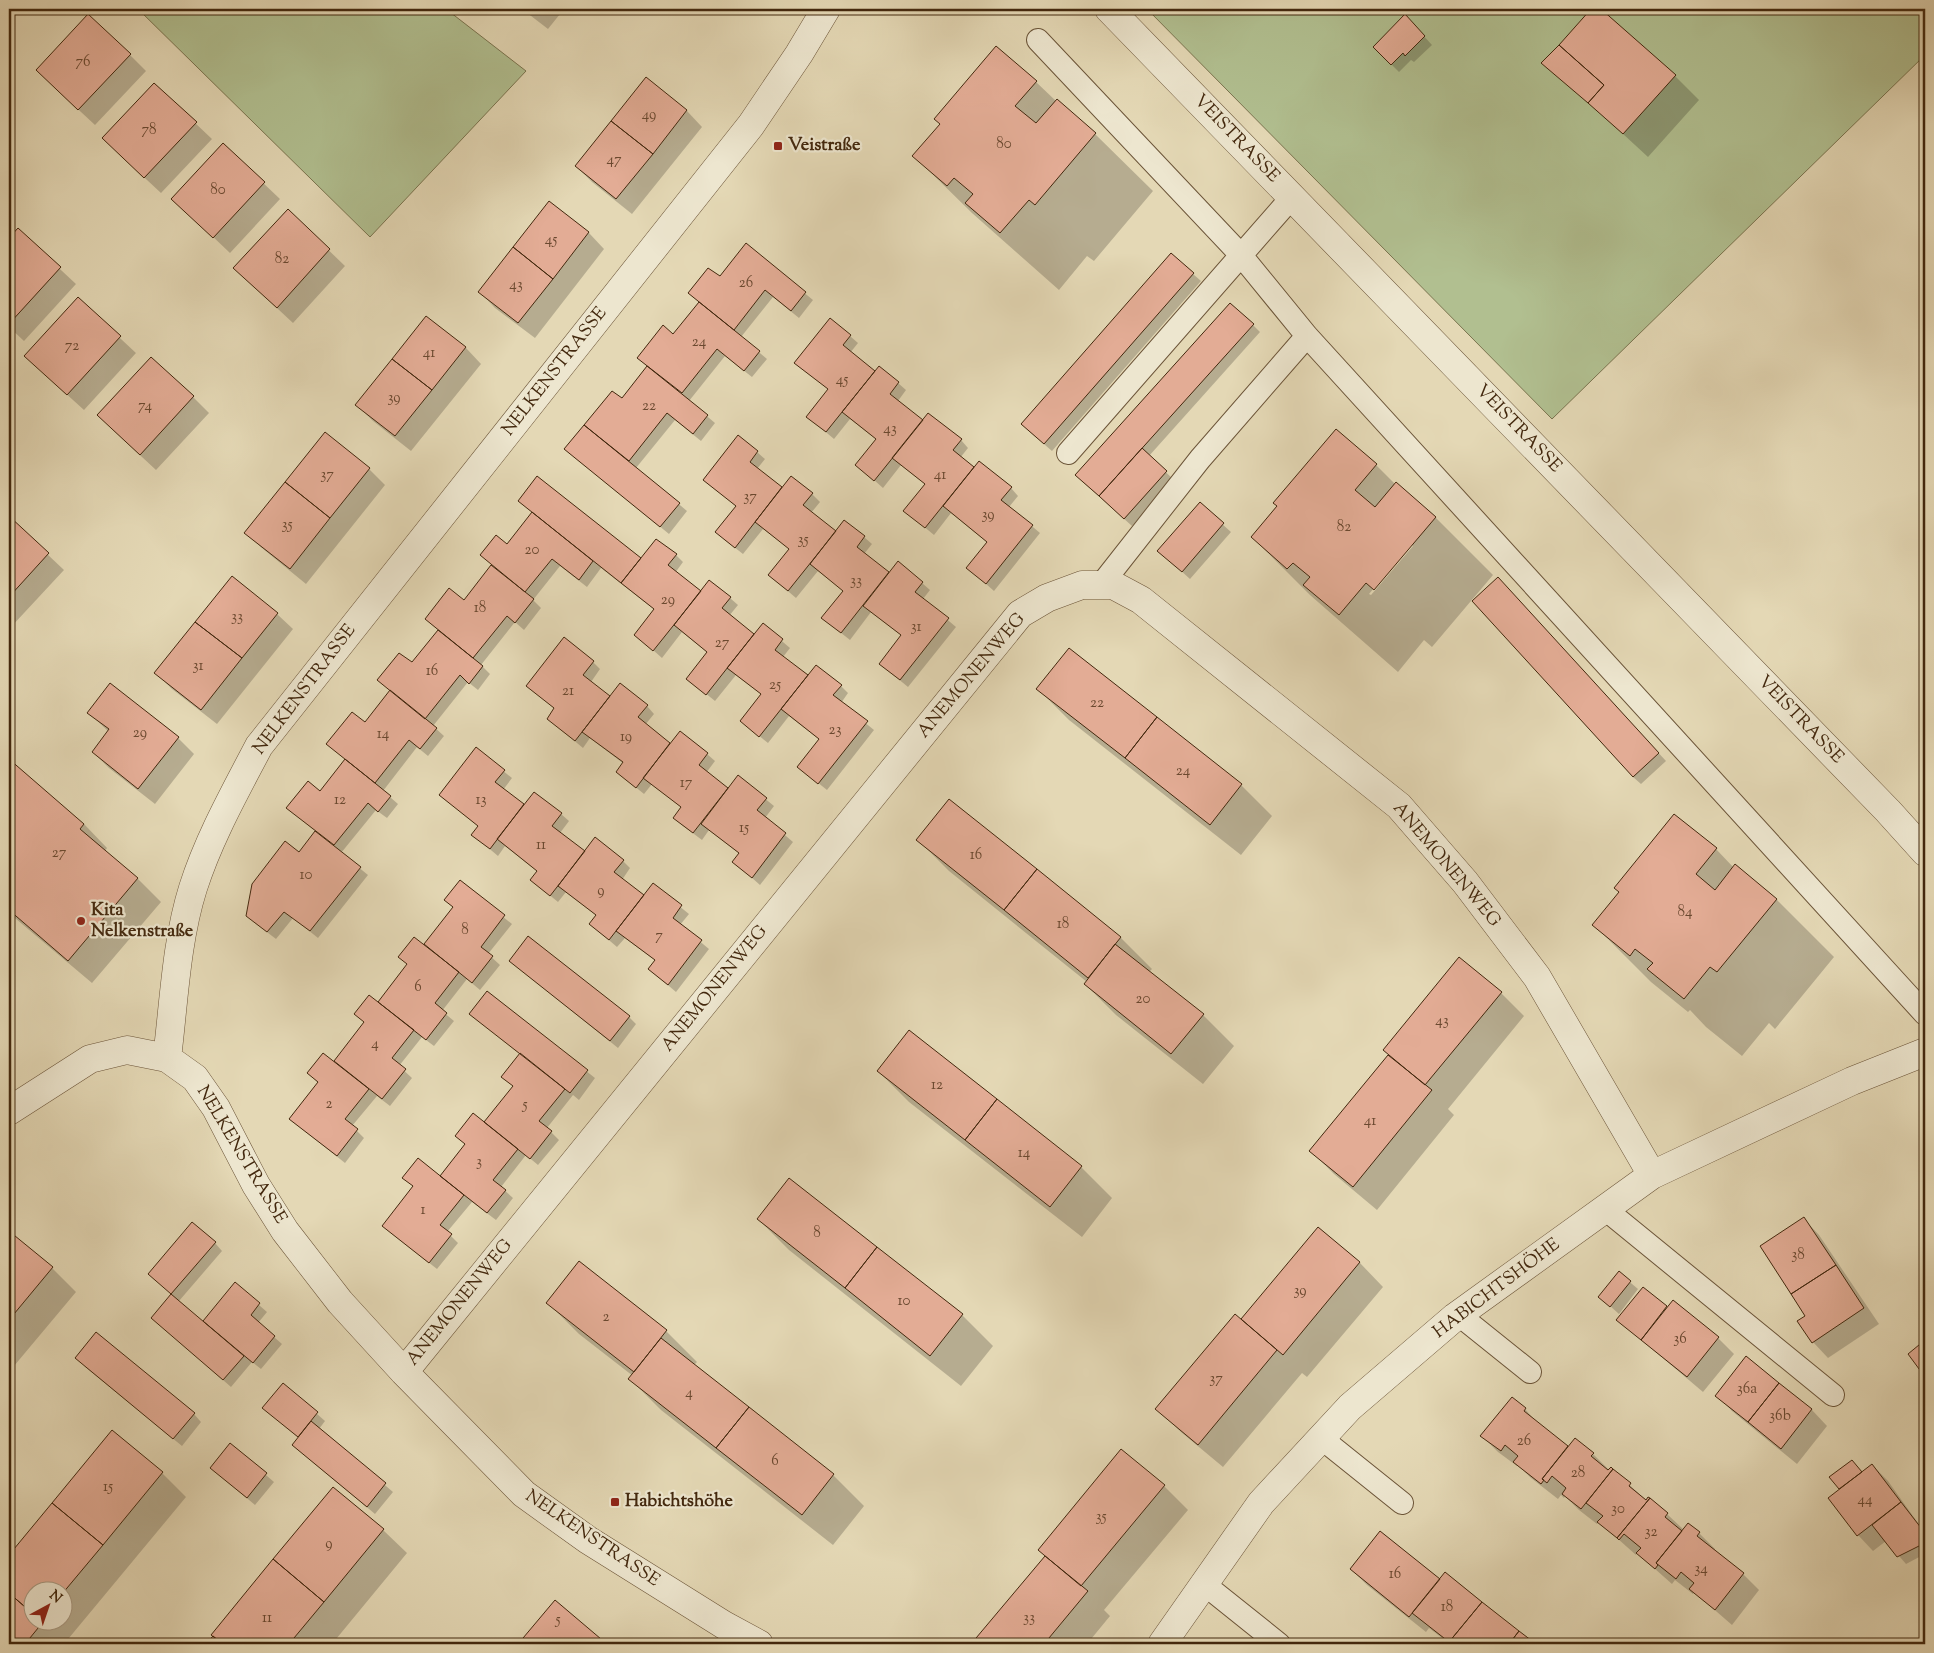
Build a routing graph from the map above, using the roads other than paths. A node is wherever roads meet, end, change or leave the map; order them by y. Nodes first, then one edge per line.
1 (826, 9) edge
2 (1109, 9) edge
3 (1038, 40) dead end
4 (1292, 197) junction
5 (1240, 254) junction
6 (1307, 336) junction
7 (1068, 453) dead end
8 (1102, 585) junction
9 (1925, 852) edge
10 (1925, 1014) edge
11 (1925, 1052) edge
12 (168, 1058) junction
13 (9, 1111) edge
14 (1652, 1174) junction
15 (1605, 1209) junction
16 (1459, 1315) junction
17 (404, 1372) junction
18 (1530, 1372) dead end
19 (1833, 1395) dead end
20 (1321, 1438) junction
21 (1402, 1503) dead end
22 (1204, 1584) junction
23 (759, 1644) edge
24 (1162, 1644) edge
25 (1279, 1644) edge

1 - 12 street, NELKENSTRASSE
2 - 4 street, VEISTRASSE
3 - 5 lane
4 - 5 lane
4 - 9 street, VEISTRASSE
5 - 6 lane
5 - 7 lane
6 - 8 lane
6 - 10 lane
8 - 14 street, ANEMONENWEG
8 - 17 street, ANEMONENWEG
11 - 14 street, HABICHTSHÖHE
12 - 13 street
12 - 17 street, NELKENSTRASSE
14 - 15 street, HABICHTSHÖHE
15 - 16 street, HABICHTSHÖHE
15 - 19 lane
16 - 18 lane
16 - 20 street, HABICHTSHÖHE
17 - 23 street, NELKENSTRASSE
20 - 21 lane
20 - 22 street, HABICHTSHÖHE
22 - 24 street, HABICHTSHÖHE
22 - 25 lane

